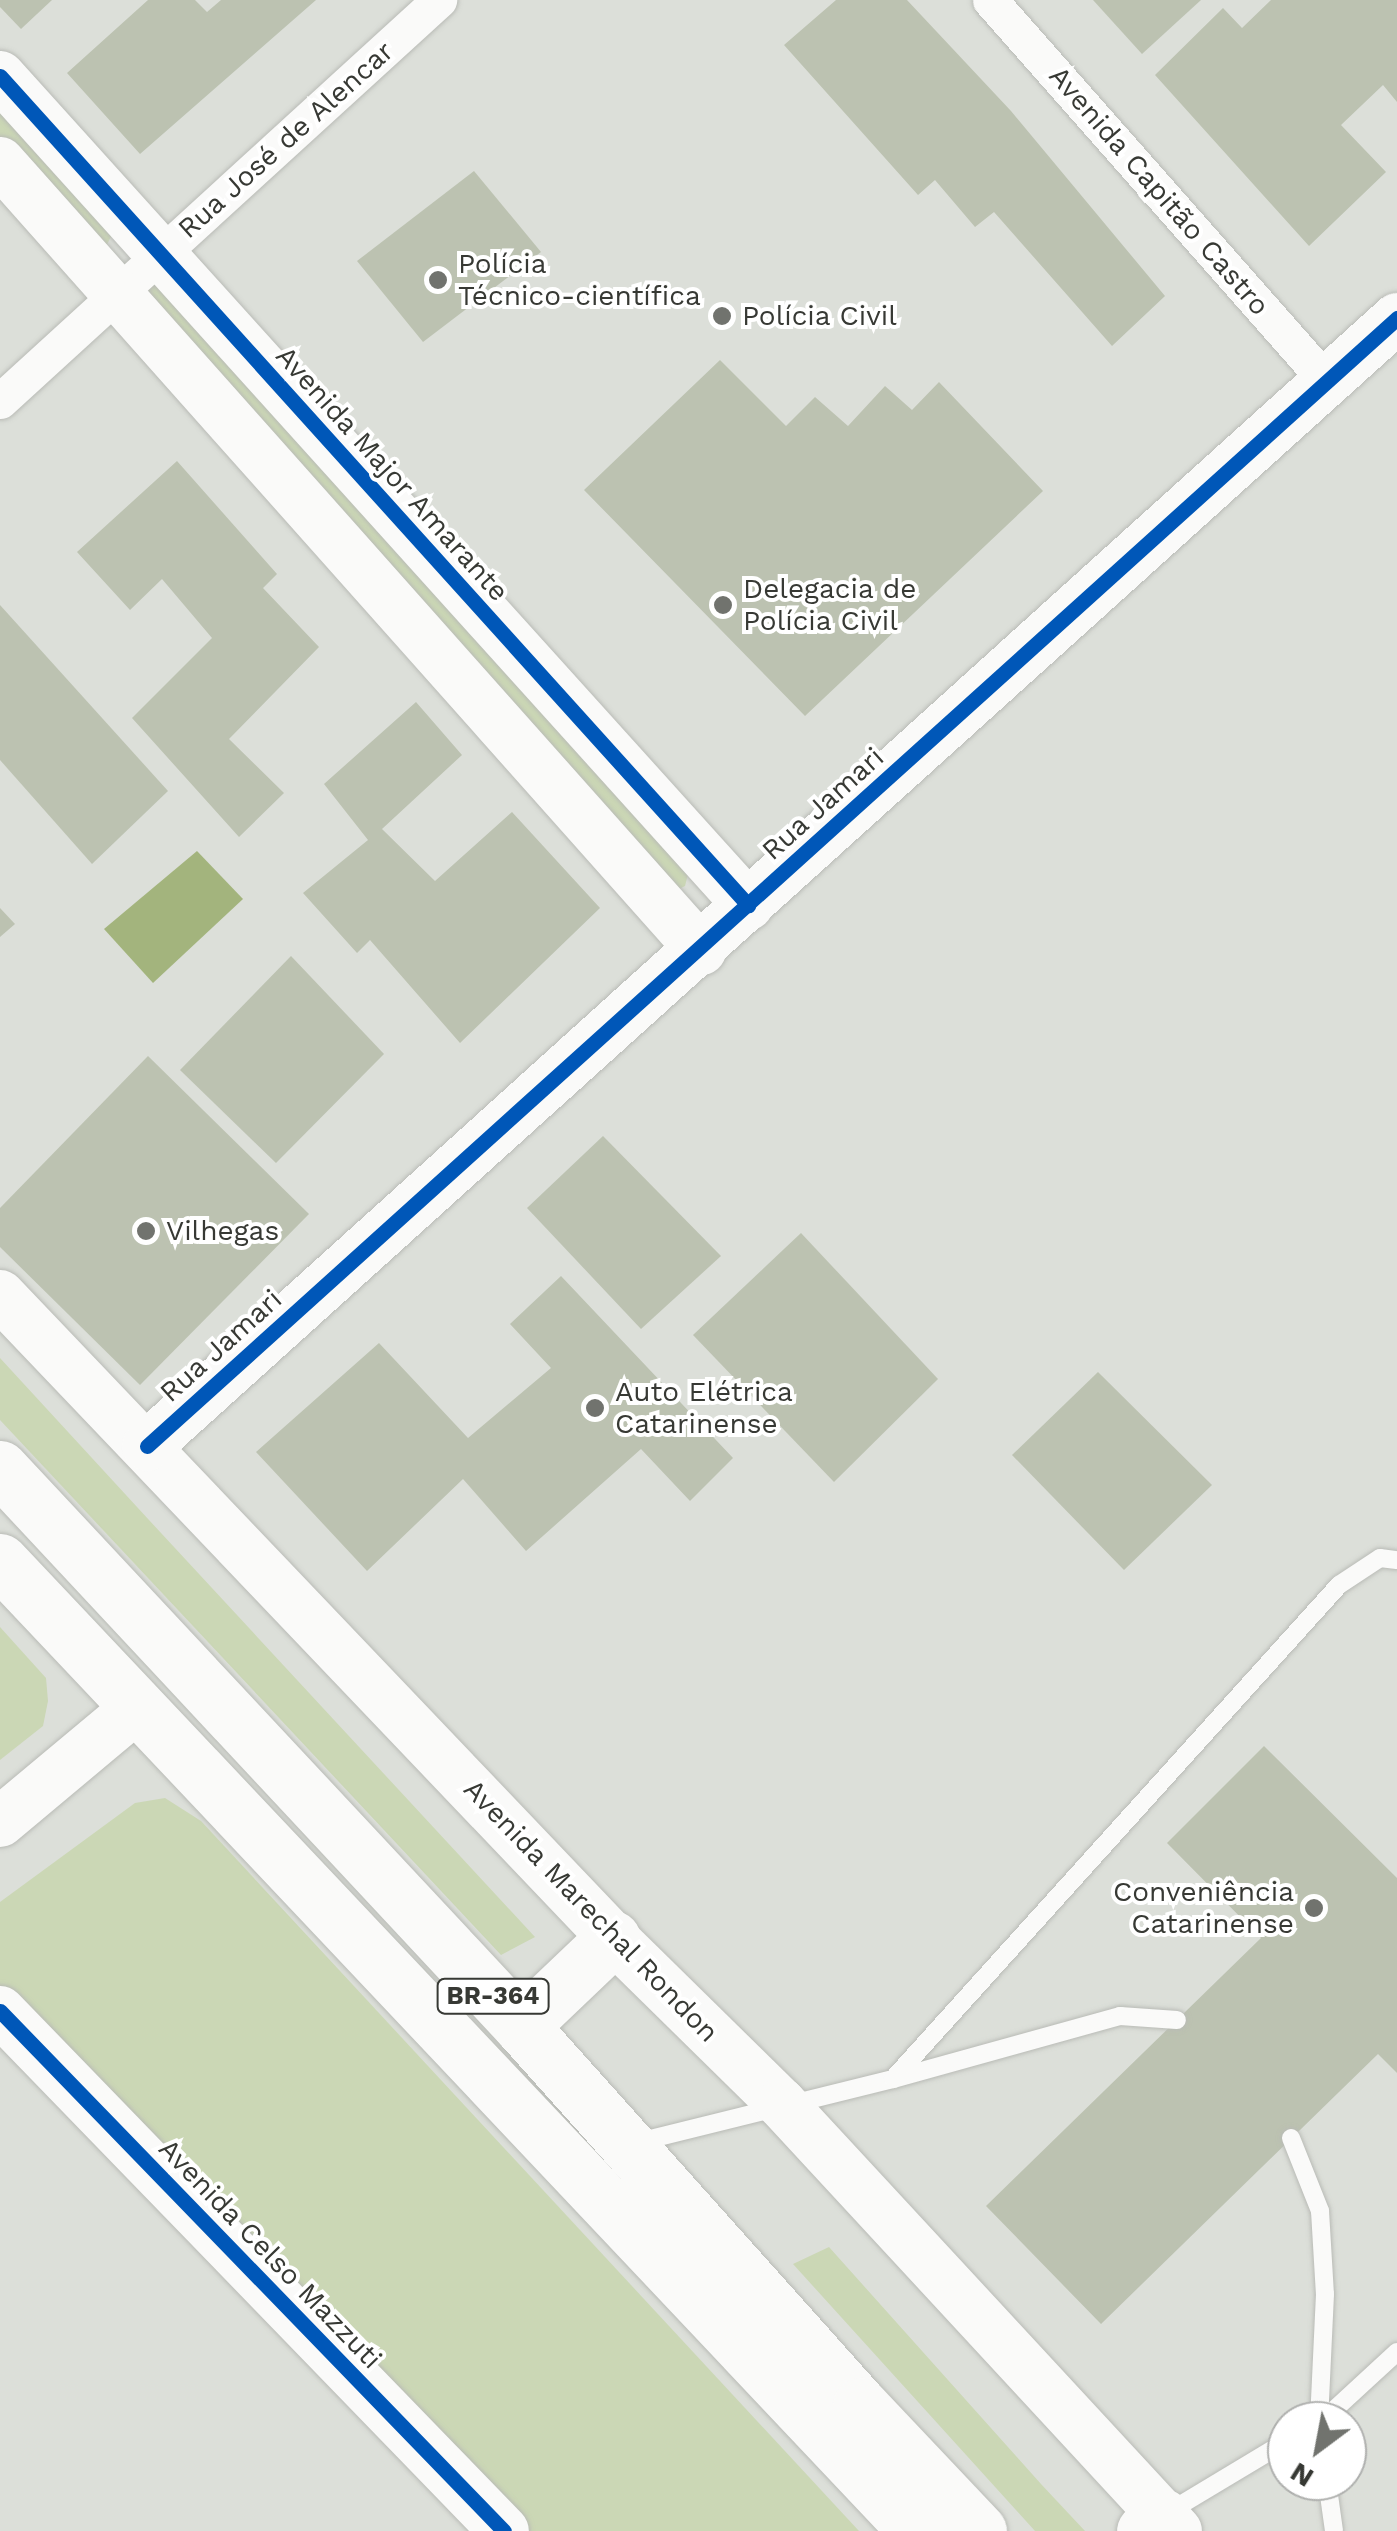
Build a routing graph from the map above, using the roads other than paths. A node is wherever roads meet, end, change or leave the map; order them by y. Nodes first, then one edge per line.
1 (439, 0) edge
2 (990, 0) edge
3 (0, 76) edge
4 (0, 162) edge
5 (161, 254) junction
6 (118, 294) junction
7 (1397, 318) edge
8 (1327, 382) junction
9 (0, 400) edge
10 (748, 906) junction
11 (701, 950) junction
12 (0, 1295) edge
13 (147, 1446) junction
14 (0, 1468) edge
15 (1397, 1540) edge
16 (1389, 1559) edge
17 (0, 1562) edge
18 (136, 1709) junction
19 (0, 1822) edge
20 (613, 1938) junction
21 (0, 2011) edge
22 (1177, 2020) dead end
23 (521, 2026) junction
24 (893, 2079) junction
25 (781, 2104) junction
26 (1291, 2138) dead end
27 (628, 2145) junction
28 (1397, 2352) edge
29 (1321, 2401) edge
30 (1342, 2401) edge
31 (1267, 2455) edge
32 (1330, 2501) edge
33 (1161, 2526) edge
34 (504, 2531) edge
35 (916, 2531) edge
36 (979, 2531) edge
37 (1334, 2531) edge

1 - 5 street, Rua José de Alencar
2 - 8 street, Avenida Capitão Castro
3 - 5 street, Avenida Major Amarante
4 - 6 street
5 - 6 street, Rua José de Alencar
5 - 10 street, Avenida Major Amarante
6 - 9 street, Rua José de Alencar
6 - 11 street
7 - 8 street, Rua Jamari
8 - 10 street, Rua Jamari
10 - 11 street, Rua Jamari
11 - 13 street, Rua Jamari
12 - 13 street, Avenida Marechal Rondon
13 - 20 street, Avenida Marechal Rondon
14 - 23 highway, BR-364
15 - 16 lane
16 - 24 lane
17 - 18 highway, BR-364
18 - 19 street
18 - 35 highway, BR-364
20 - 23 highway
20 - 25 street, Avenida Marechal Rondon
21 - 34 street, Avenida Celso Mazzuti
22 - 24 lane
23 - 27 highway, BR-364
24 - 25 lane
25 - 27 lane
25 - 33 street, Avenida Marechal Rondon
26 - 29 lane
27 - 36 highway, BR-364
28 - 30 lane
31 - 33 lane
32 - 37 lane

